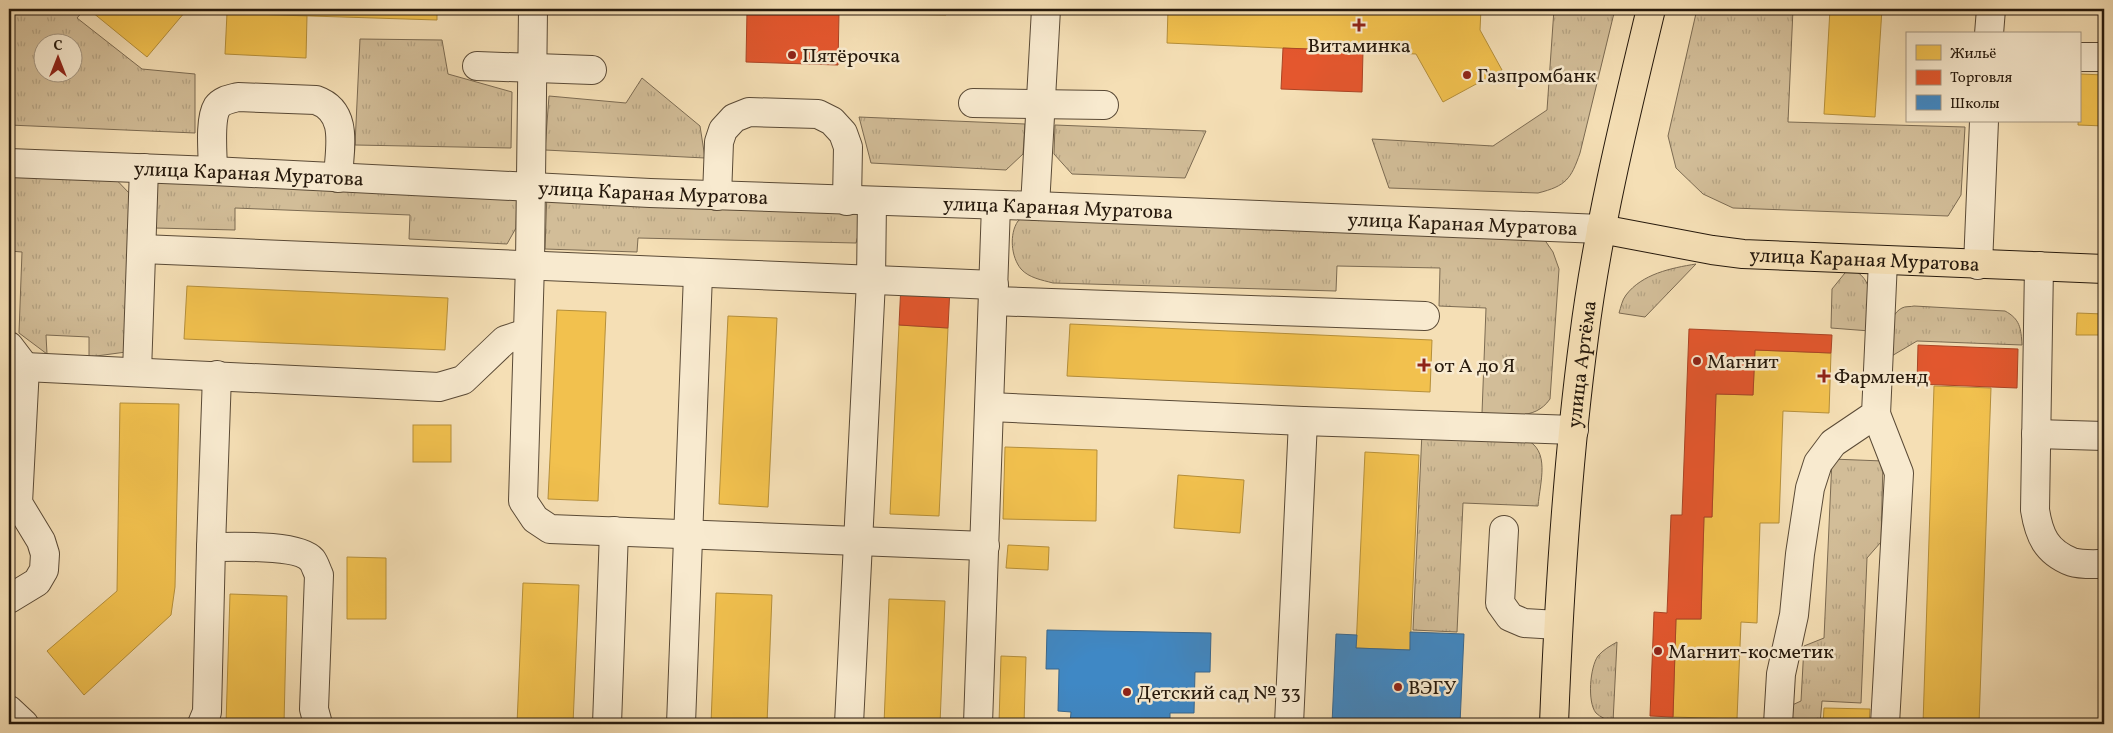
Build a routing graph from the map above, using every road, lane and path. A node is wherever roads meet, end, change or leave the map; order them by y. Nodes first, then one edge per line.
1 (533, 9) edge
2 (1046, 9) edge
3 (1651, 9) edge
4 (1991, 9) edge
5 (1988, 32) edge
6 (2080, 57) edge
7 (2104, 58) edge
8 (477, 66) dead end
9 (532, 68) junction
10 (592, 70) dead end
11 (972, 103) dead end
12 (1041, 104) junction
13 (1104, 105) dead end
14 (1984, 122) edge
15 (9, 163) edge
16 (144, 168) junction
17 (213, 171) junction
18 (338, 178) junction
19 (531, 187) junction
20 (717, 196) junction
21 (860, 201) junction
22 (996, 205) junction
23 (1035, 206) junction
24 (1601, 229) junction
25 (142, 249) junction
26 (1882, 261) junction
27 (530, 264) junction
28 (1978, 265) junction
29 (2038, 266) junction
30 (2104, 269) edge
31 (698, 274) junction
32 (871, 281) junction
33 (994, 293) junction
34 (1425, 316) dead end
35 (528, 333) junction
36 (9, 346) edge
37 (25, 367) junction
38 (137, 372) junction
39 (217, 375) junction
40 (990, 407) junction
41 (1876, 414) junction
42 (1304, 421) junction
43 (1574, 430) junction
44 (2036, 434) junction
45 (2104, 436) edge
46 (1504, 530) dead end
47 (614, 531) junction
48 (687, 535) junction
49 (858, 540) junction
50 (985, 546) junction
51 (211, 547) junction
52 (2104, 564) edge
53 (9, 599) edge
54 (1558, 625) junction
55 (9, 710) edge
56 (24, 724) edge
57 (202, 724) edge
58 (318, 724) edge
59 (607, 724) edge
60 (681, 724) edge
61 (849, 724) edge
62 (978, 724) edge
63 (1290, 724) edge
64 (1554, 724) edge
65 (1778, 724) edge
66 (1885, 724) edge

1 - 9 street
2 - 12 street
3 - 24 main road, улица Артёма
4 - 5 street
6 - 7 street
8 - 9 street
9 - 10 street
9 - 19 street
11 - 12 street
12 - 13 street
12 - 23 street
14 - 28 street
15 - 16 street, улица Караная Муратова
16 - 17 street, улица Караная Муратова
16 - 25 street
17 - 18 street, улица Караная Муратова
17 - 18 street
18 - 19 street, улица Караная Муратова
19 - 20 street, улица Караная Муратова
19 - 27 street
20 - 21 street, улица Караная Муратова
20 - 21 street
21 - 22 street, улица Караная Муратова
21 - 32 street
22 - 23 street, улица Караная Муратова
22 - 33 street
23 - 24 street, улица Караная Муратова
24 - 26 main road, улица Караная Муратова
24 - 43 main road, улица Артёма
25 - 27 street
25 - 38 street
26 - 28 main road, улица Караная Муратова
26 - 41 street
27 - 31 street
27 - 35 street
28 - 29 main road, улица Караная Муратова
29 - 30 main road, улица Караная Муратова
29 - 44 street
31 - 32 street
31 - 48 street
32 - 33 street
32 - 49 street
33 - 34 street
33 - 40 street
35 - 39 street
35 - 47 street
36 - 37 street
37 - 38 street
37 - 53 street
38 - 39 street
39 - 51 street
40 - 42 street
40 - 50 street
41 - 65 street
41 - 66 street
42 - 43 street
42 - 63 street
43 - 54 main road, улица Артёма
44 - 45 street
44 - 52 street
46 - 54 street
47 - 48 street
47 - 59 street
48 - 49 street
48 - 60 street
49 - 50 street
49 - 61 street
50 - 62 street
51 - 57 street
51 - 58 street
54 - 64 main road, улица Артёма
55 - 56 street

